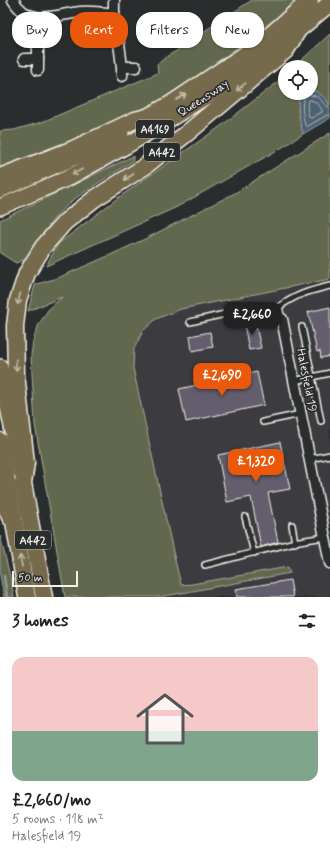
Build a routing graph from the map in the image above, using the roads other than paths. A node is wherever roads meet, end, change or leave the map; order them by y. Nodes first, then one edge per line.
1 (13, 0) edge
2 (114, 0) edge
3 (310, 0) edge
4 (330, 3) edge
5 (23, 12) edge
6 (114, 12) edge
7 (298, 30) junction
8 (38, 48) edge
9 (120, 48) edge
10 (24, 59) dead end
11 (38, 59) junction
12 (136, 67) dead end
13 (38, 70) dead end
14 (147, 117) junction
15 (0, 177) edge
16 (0, 190) edge
17 (0, 207) edge
18 (330, 286) edge
19 (279, 307) junction
20 (282, 319) joint
21 (190, 322) dead end
22 (302, 328) dead end
23 (0, 367) edge
24 (330, 373) edge
25 (312, 377) junction
26 (294, 380) junction
27 (301, 414) junction
28 (322, 420) dead end
29 (263, 422) dead end
30 (0, 441) edge
31 (330, 455) edge
32 (310, 459) junction
33 (23, 484) junction
34 (0, 492) edge
35 (245, 516) dead end
36 (292, 524) dead end
37 (14, 526) junction
38 (327, 542) edge
39 (295, 543) junction
40 (254, 553) junction
41 (330, 563) edge
42 (205, 565) dead end
43 (27, 597) edge
44 (44, 597) edge

1 - 5 street
2 - 6 street
14 -> 3 highway, Queensway
4 - 7 highway, Queensway / A442
7 -> 17 main road, Queensway / A4169
7 -> 33 highway, A442
8 - 11 street
9 - 12 street
10 - 11 street
11 - 13 street
14 - 15 highway
14 - 16 main road, Queensway / A4169
18 - 19 lane
19 - 20 lane
19 - 21 lane
20 - 26 street, Halesfield 19
22 - 25 lane
23 - 33 main road
24 - 25 lane
25 - 26 lane
25 - 28 lane
26 - 27 street, Halesfield 19
27 - 29 lane
27 - 32 street, Halesfield 19
30 - 37 highway, A442
31 - 32 lane
32 - 38 street, Halesfield 19
33 - 44 highway, A442
34 - 37 main road
35 - 40 lane
36 - 39 lane
43 -> 37 highway, A442
38 - 39 lane
38 - 41 street, Halesfield 19
39 - 40 lane
40 - 42 lane

